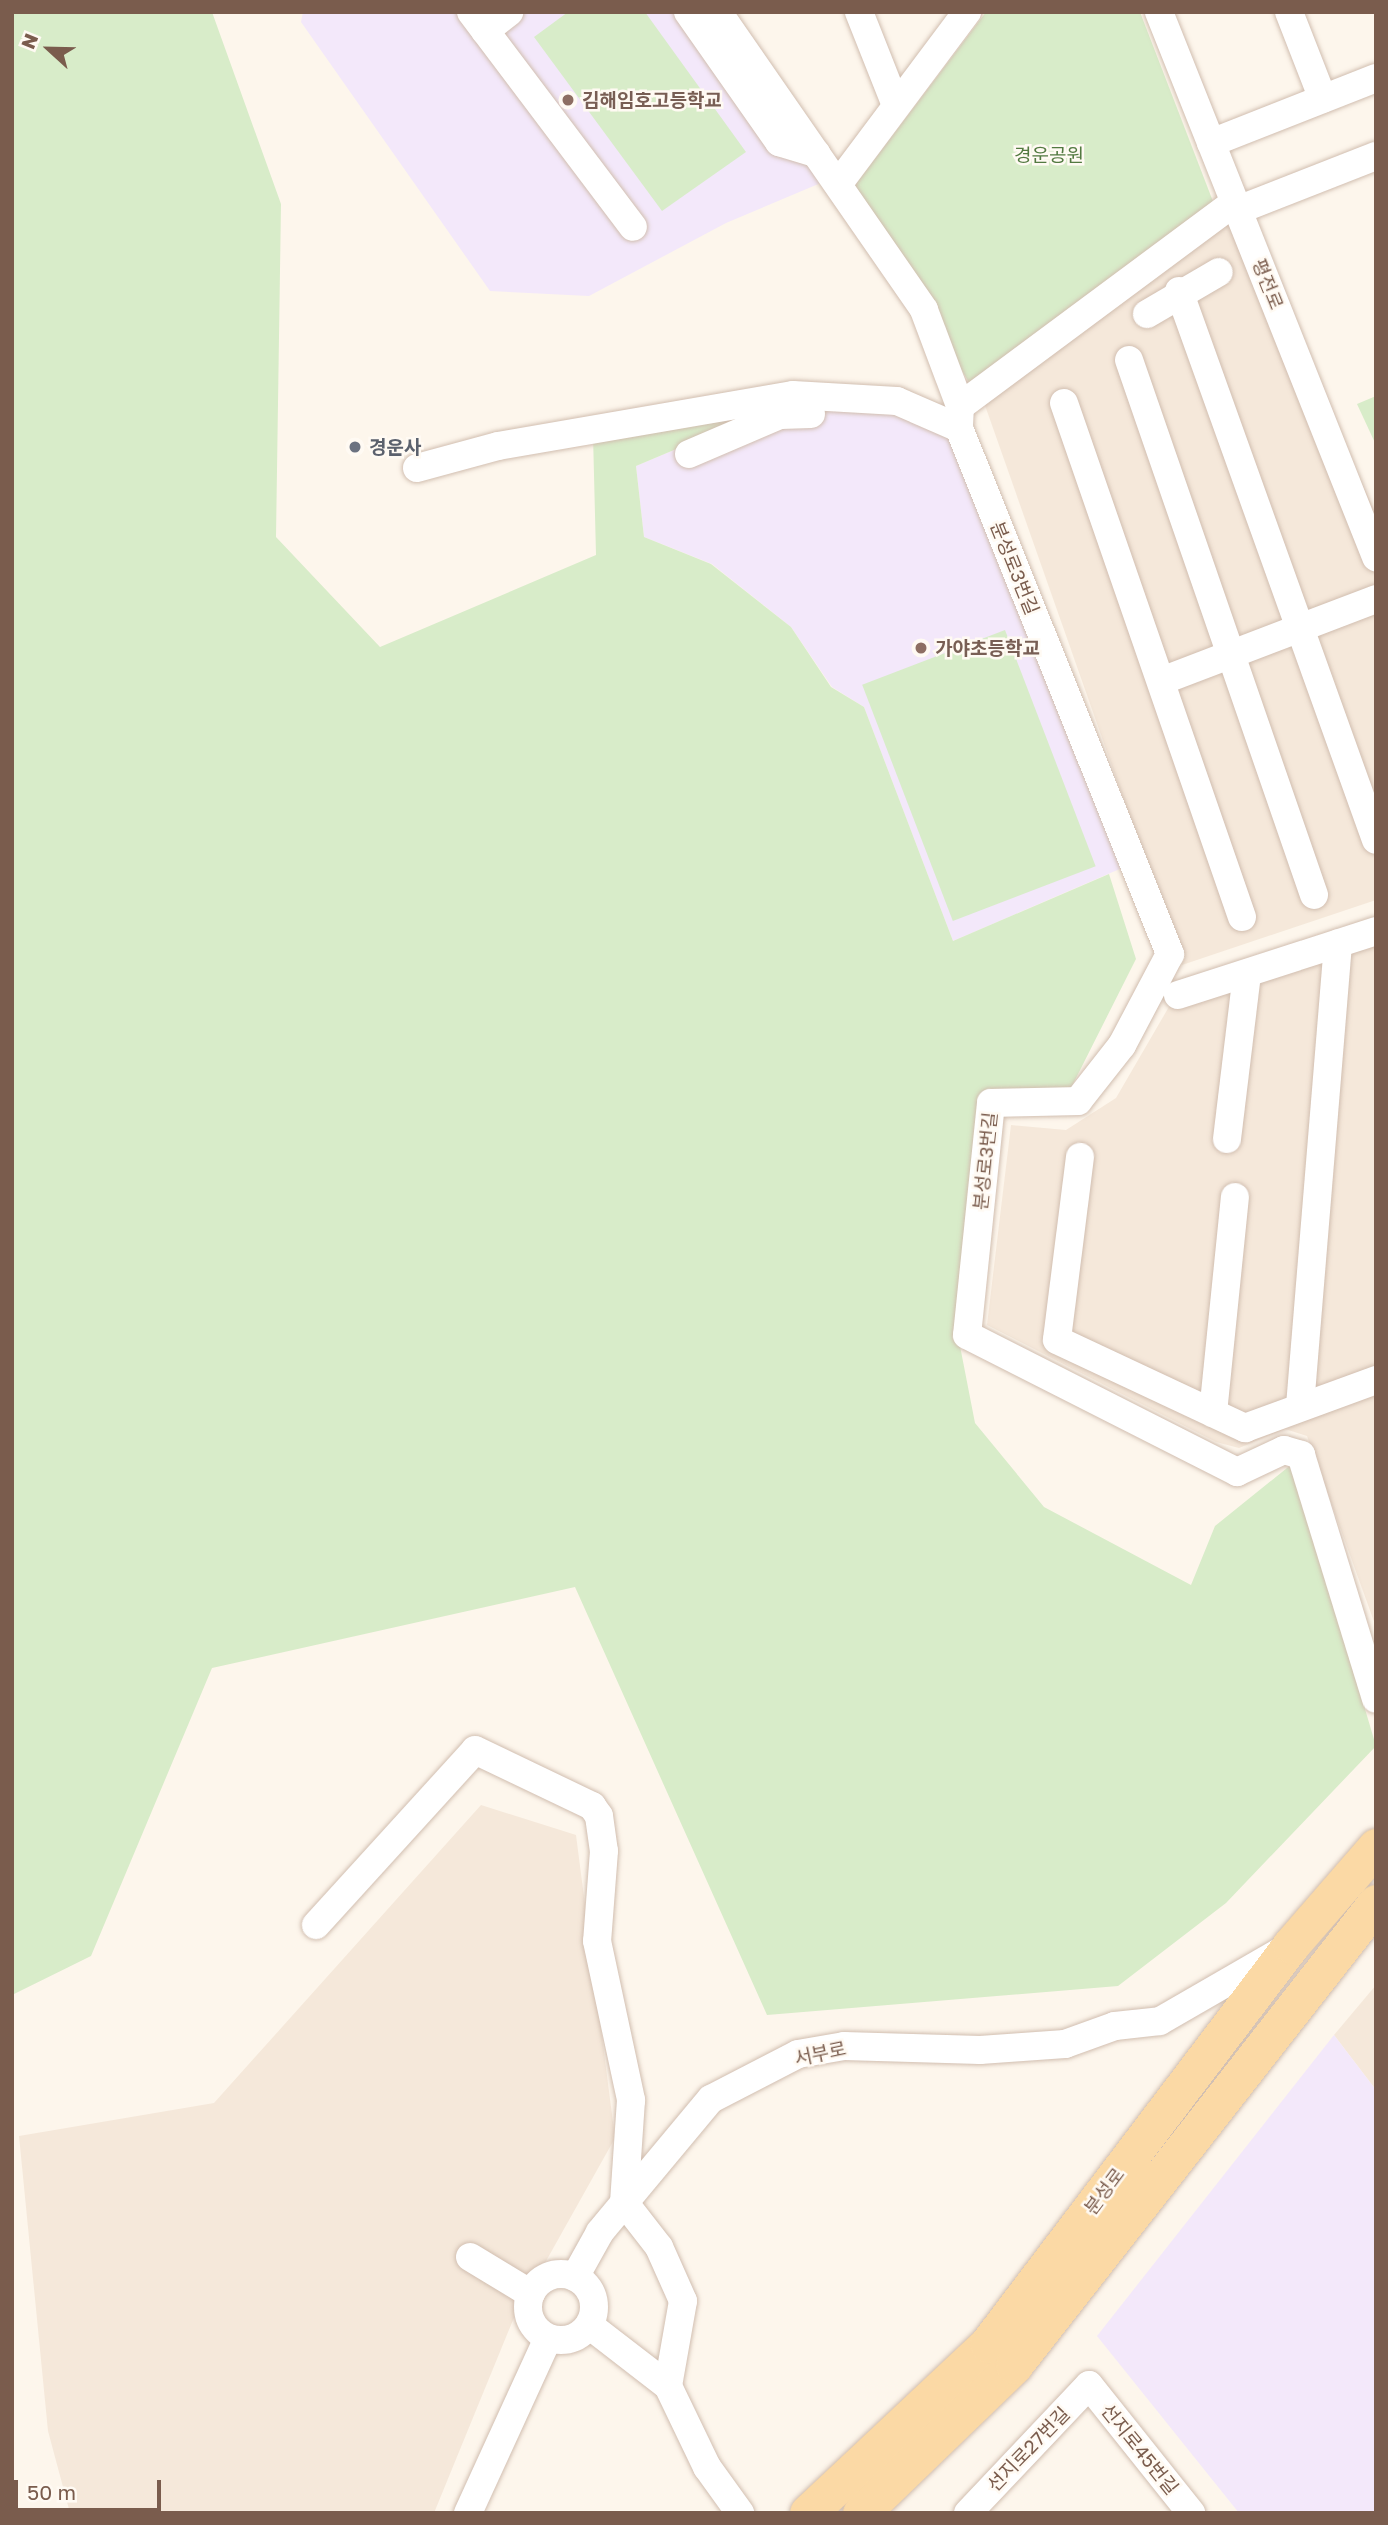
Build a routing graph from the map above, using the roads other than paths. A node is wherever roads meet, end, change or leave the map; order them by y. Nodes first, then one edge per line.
1 (509, 12) edge
2 (688, 12) edge
3 (718, 12) edge
4 (859, 12) edge
5 (967, 12) edge
6 (1159, 12) edge
7 (1289, 12) edge
8 (478, 22) edge
9 (1376, 78) edge
10 (1323, 99) junction
11 (895, 103) junction
12 (1211, 143) junction
13 (816, 153) junction
14 (1376, 156) edge
15 (839, 183) junction
16 (1237, 206) junction
17 (633, 227) dead end
18 (1219, 272) dead end
19 (1179, 291) junction
20 (1147, 314) dead end
21 (1129, 360) dead end
22 (860, 396) junction
23 (1063, 403) dead end
24 (960, 417) junction
25 (689, 454) dead end
26 (417, 468) dead end
27 (1376, 557) edge
28 (1375, 602) edge
29 (1304, 627) junction
30 (1234, 653) junction
31 (1164, 680) junction
32 (1376, 840) edge
33 (1314, 895) dead end
34 (1242, 916) dead end
35 (1376, 931) edge
36 (1338, 944) junction
37 (1247, 974) junction
38 (1178, 995) dead end
39 (1227, 1139) dead end
40 (1080, 1157) dead end
41 (1234, 1197) dead end
42 (1376, 1380) edge
43 (1300, 1406) junction
44 (1213, 1413) junction
45 (1376, 1699) edge
46 (1376, 1847) edge
47 (1376, 1903) edge
48 (316, 1925) dead end
49 (1291, 1945) junction
50 (624, 2202) junction
51 (470, 2257) dead end
52 (575, 2277) junction
53 (531, 2294) junction
54 (589, 2325) junction
55 (548, 2338) junction
56 (1089, 2385) joint
57 (668, 2386) junction
58 (468, 2513) edge
59 (740, 2513) edge
60 (808, 2513) edge
61 (861, 2513) edge
62 (968, 2513) edge
63 (1191, 2513) edge

1 - 8 street
2 - 13 street
3 - 13 street, 분성로3번길
4 - 11 street
5 - 11 street
6 - 12 street, 평전로
7 - 10 street
8 - 17 street
9 - 10 street
10 - 12 street
11 - 15 street
12 - 16 street, 평전로
13 - 15 street, 분성로3번길
14 - 16 street
15 - 24 street, 분성로3번길
16 - 24 street
16 - 27 street, 평전로
18 - 19 street
19 - 20 street
19 - 29 street
21 - 30 street
22 - 24 street
22 - 25 street
22 - 26 street
23 - 31 street
24 - 45 street, 분성로3번길
28 - 29 street
29 - 30 street
29 - 32 street
30 - 31 street
30 - 33 street
31 - 34 street
35 - 36 street
36 - 37 street
36 - 43 street
37 - 38 street
37 - 39 street
40 - 44 street
41 - 44 street
42 - 43 street
43 - 44 street
46 - 49 main road, 분성로
47 - 61 main road, 분성로
48 - 50 street
49 - 50 street, 서부로
49 - 60 main road, 분성로
50 - 52 street, 서부로
50 - 57 street
51 - 53 street
52 - 53 street
52 - 54 street
53 - 55 street
54 - 55 street
54 - 57 street
55 - 58 street
56 - 62 street, 선지로27번길
56 - 63 street, 선지로45번길
57 - 59 street

